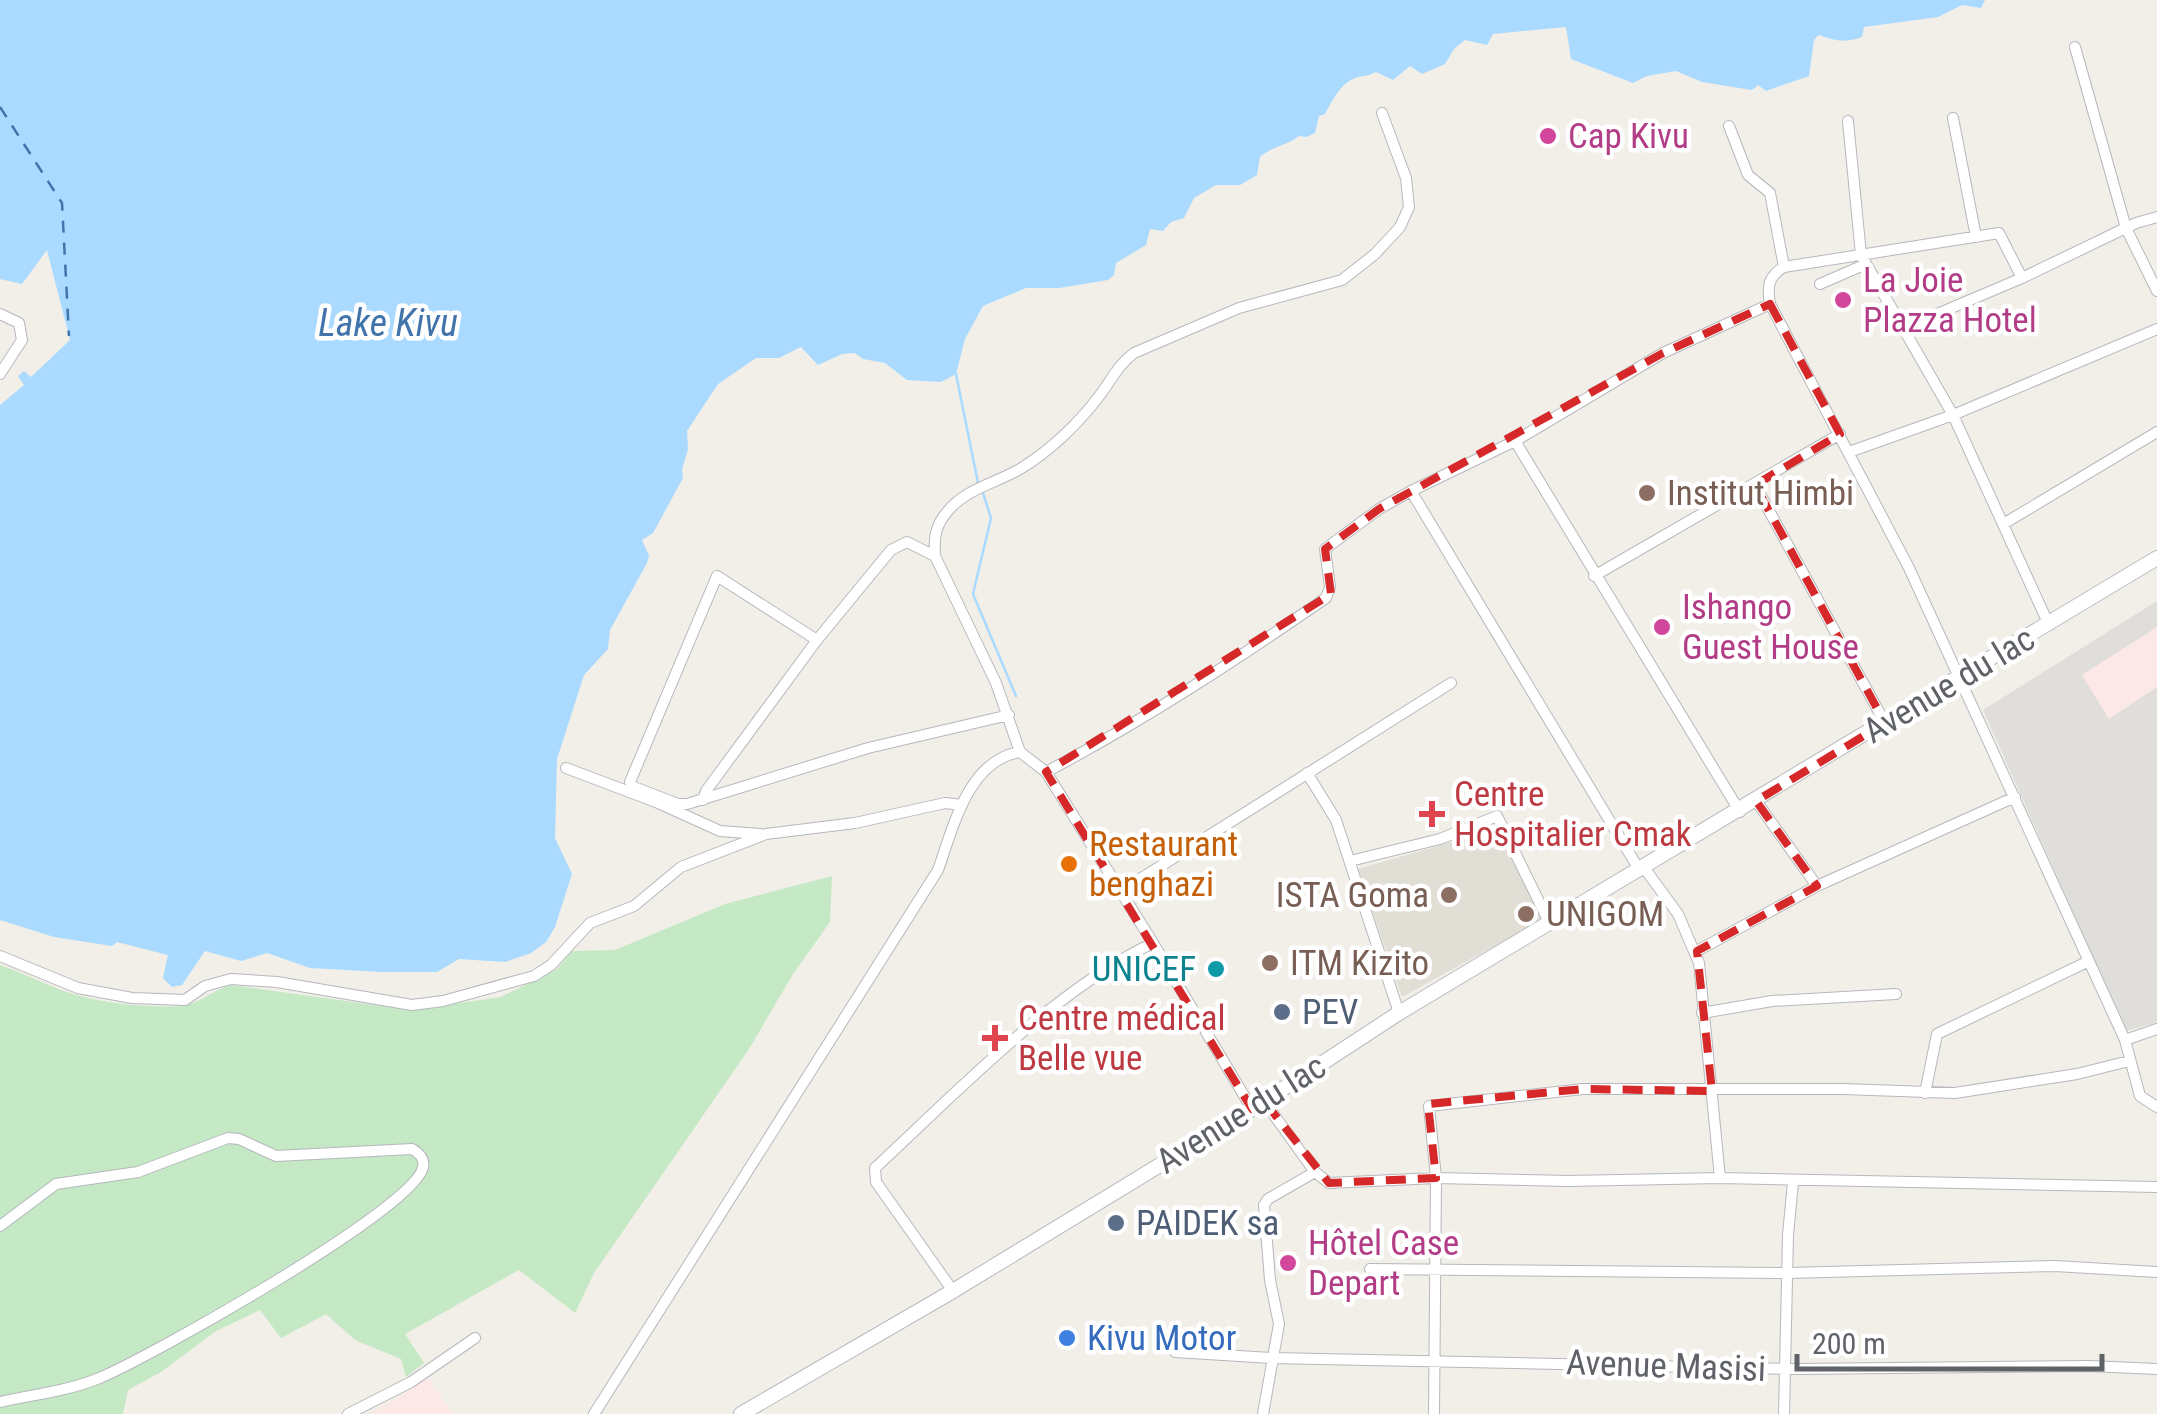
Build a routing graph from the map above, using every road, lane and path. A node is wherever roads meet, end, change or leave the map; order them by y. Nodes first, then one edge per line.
1 (2075, 47) dead end
2 (1382, 114) dead end
3 (1953, 118) dead end
4 (1848, 121) dead end
5 (1729, 126) dead end
6 (2157, 217) edge
7 (2126, 228) junction
8 (1976, 237) junction
9 (1863, 260) junction
10 (1784, 268) junction
11 (2022, 278) junction
12 (1820, 284) dead end
13 (2157, 290) edge
14 (1770, 304) junction
15 (0, 314) edge
16 (1904, 328) junction
17 (2157, 328) edge
18 (0, 374) edge
19 (1953, 416) junction
20 (2157, 432) edge
21 (1840, 434) junction
22 (1514, 441) junction
23 (1849, 452) junction
24 (1755, 485) junction
25 (1411, 491) junction
26 (2005, 523) junction
27 (934, 556) junction
28 (2157, 558) edge
29 (1594, 576) junction
30 (2049, 625) junction
31 (817, 640) junction
32 (1960, 679) junction
33 (1451, 683) dead end
34 (1009, 715) junction
35 (1885, 723) junction
36 (1020, 752) junction
37 (566, 768) dead end
38 (1046, 772) junction
39 (1308, 774) junction
40 (2015, 796) junction
41 (702, 800) junction
42 (1756, 802) junction
43 (962, 804) junction
44 (1740, 812) junction
45 (766, 834) junction
46 (1350, 861) junction
47 (1643, 870) junction
48 (1817, 886) junction
49 (1120, 891) junction
50 (1550, 924) junction
51 (1153, 943) junction
52 (1695, 952) junction
53 (0, 956) edge
54 (2089, 960) junction
55 (1896, 994) dead end
56 (1400, 1013) junction
57 (1702, 1013) junction
58 (2157, 1030) edge
59 (2125, 1040) junction
60 (2129, 1061) junction
61 (1712, 1091) junction
62 (1925, 1094) junction
63 (1258, 1105) junction
64 (2157, 1107) edge
65 (1315, 1172) junction
66 (1436, 1178) junction
67 (1720, 1178) junction
68 (1793, 1182) junction
69 (2157, 1186) edge
70 (0, 1226) edge
71 (1437, 1268) junction
72 (1370, 1269) dead end
73 (2157, 1272) edge
74 (1788, 1273) junction
75 (953, 1290) junction
76 (475, 1338) dead end
77 (1175, 1352) dead end
78 (1271, 1358) junction
79 (1435, 1362) junction
80 (1786, 1369) junction
81 (2157, 1369) edge
82 (0, 1402) edge
83 (348, 1414) edge
84 (594, 1414) edge
85 (741, 1414) edge
86 (1263, 1414) edge
87 (1434, 1414) edge
88 (1784, 1414) edge

1 - 7 street
2 - 27 street
3 - 8 street
4 - 9 street
5 - 10 street
6 - 7 street
7 - 11 street
7 - 13 street
8 - 9 street
8 - 11 street
9 - 10 street
9 - 12 street
9 - 16 street
10 - 14 street
11 - 16 street
14 - 21 street
14 - 22 street
15 - 18 street
16 - 19 street
17 - 19 street
19 - 23 street
19 - 26 street
20 - 26 street
21 - 23 street
21 - 24 street
22 - 25 street
22 - 29 street
23 - 32 street
24 - 29 street
24 - 35 street
25 - 38 street
25 - 47 street
26 - 30 street
27 - 31 street
27 - 34 street
28 - 30 main road, Avenue du lac
29 - 44 street
30 - 32 main road, Avenue du lac
31 - 41 street
31 - 41 street
32 - 35 main road, Avenue du lac
32 - 40 street
33 - 39 street
34 - 36 street
34 - 41 street
35 - 42 main road, Avenue du lac
36 - 38 street
36 - 43 street
37 - 45 street
38 - 49 street
39 - 46 street
39 - 49 street
40 - 48 street
40 - 54 street
42 - 44 main road, Avenue du lac
42 - 48 street
43 - 45 street
43 - 84 street
44 - 47 main road, Avenue du lac
45 - 53 street
46 - 50 street
46 - 56 street
47 - 50 main road, Avenue du lac
47 - 52 street
48 - 52 street
49 - 51 street
50 - 56 main road, Avenue du lac
51 - 63 street
51 - 75 street
52 - 57 street
54 - 59 street
54 - 62 street
55 - 57 street
56 - 63 main road, Avenue du lac
57 - 61 street
58 - 59 street
59 - 60 street
60 - 62 street
60 - 64 street
61 - 62 street
61 - 66 street
61 - 67 street
63 - 65 street
63 - 75 main road, Avenue du lac
65 - 66 street
65 - 78 street
66 - 67 street
66 - 71 street
67 - 68 street
68 - 69 street
68 - 74 street
70 - 82 street
71 - 72 street
71 - 74 street
71 - 79 street
73 - 74 street
74 - 80 street
75 - 85 main road, Avenue du lac
76 - 83 street
77 - 78 street, Avenue Masisi
78 - 79 street, Avenue Masisi
78 - 86 street
79 - 80 street, Avenue Masisi
79 - 87 street
80 - 81 street, Avenue Masisi
80 - 88 street

